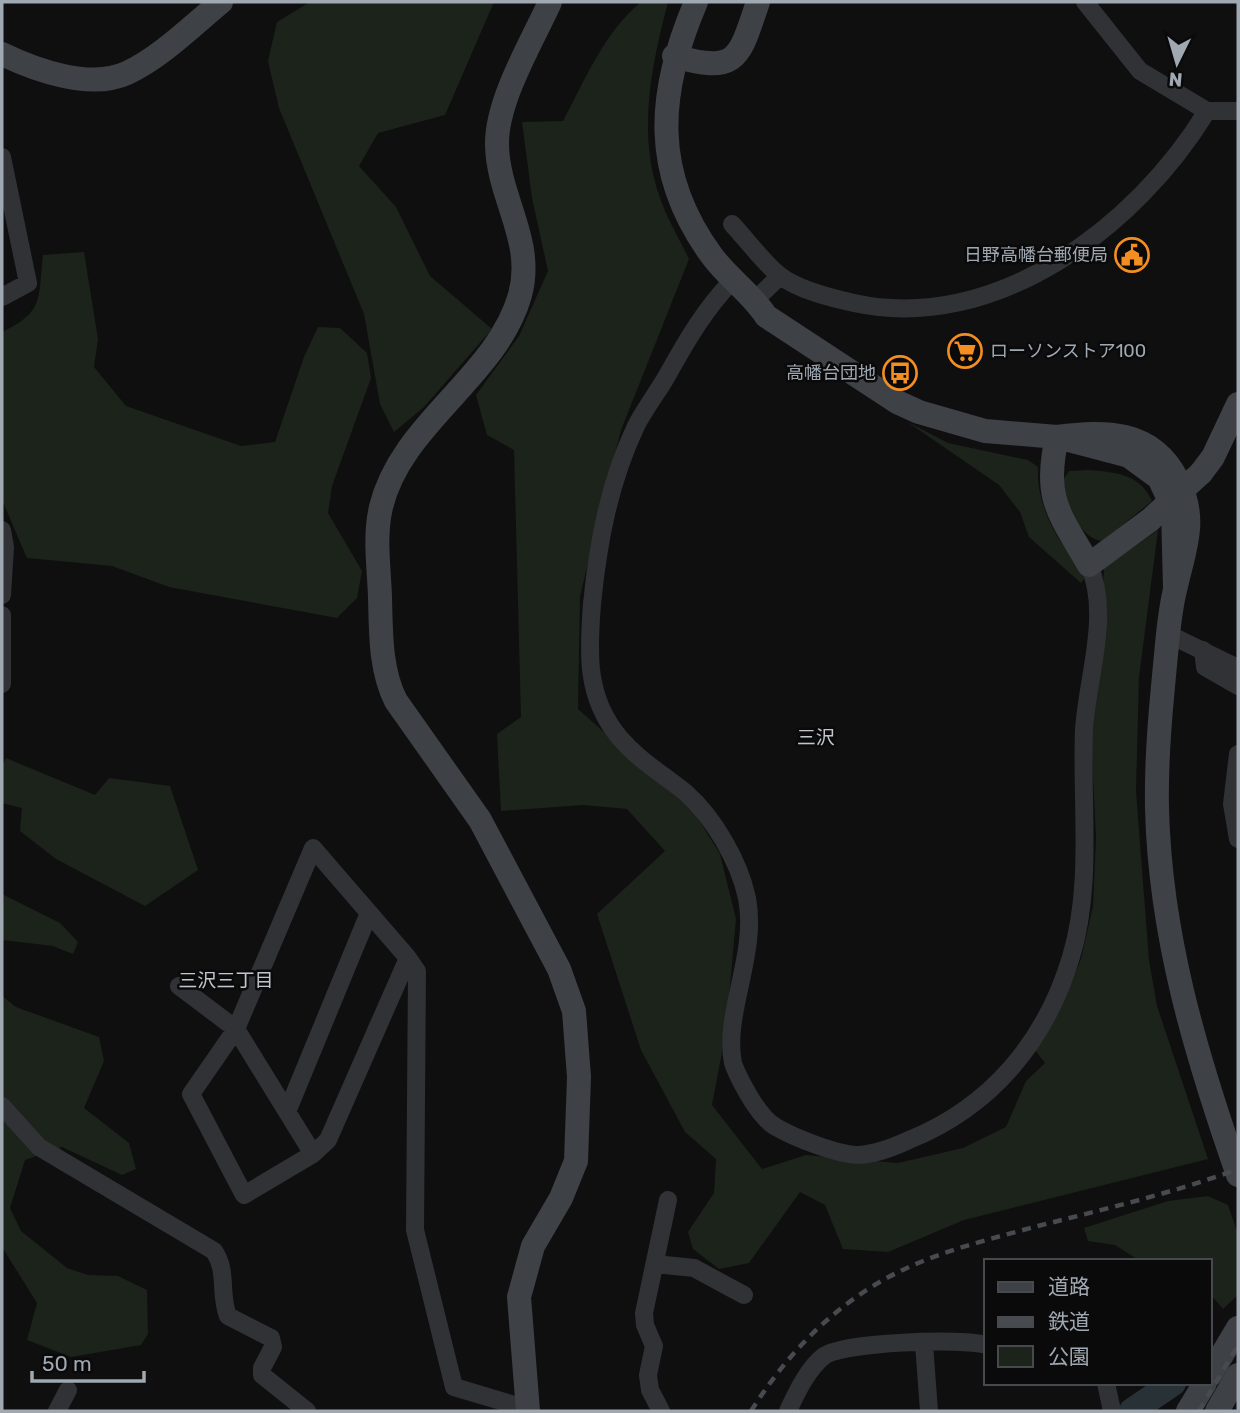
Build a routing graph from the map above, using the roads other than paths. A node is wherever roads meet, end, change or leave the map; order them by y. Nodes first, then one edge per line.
1 (221, 2) edge
2 (550, 2) edge
3 (696, 2) edge
4 (758, 2) edge
5 (1085, 2) edge
6 (2, 54) edge
7 (674, 56) junction
8 (1206, 111) junction
9 (1238, 111) edge
10 (2, 157) edge
11 (732, 224) dead end
12 (780, 276) junction
13 (732, 281) junction
14 (2, 297) edge
15 (755, 300) junction
16 (1238, 404) edge
17 (1232, 435) edge
18 (1057, 437) junction
19 (2, 532) edge
20 (1089, 565) junction
21 (2, 595) edge
22 (2, 615) edge
23 (1168, 634) junction
24 (1203, 650) junction
25 (1238, 668) edge
26 (2, 684) edge
27 (1238, 686) edge
28 (1238, 754) edge
29 (1238, 839) edge
30 (369, 913) junction
31 (408, 958) junction
32 (179, 986) dead end
33 (236, 1029) junction
34 (2, 1106) edge
35 (287, 1112) junction
36 (313, 1154) junction
37 (1238, 1175) edge
38 (668, 1200) dead end
39 (655, 1264) junction
40 (744, 1295) dead end
41 (1238, 1328) edge
42 (924, 1344) junction
43 (984, 1345) edge
44 (1212, 1372) edge
45 (1238, 1375) edge
46 (1106, 1385) edge
47 (1204, 1385) edge
48 (68, 1390) dead end
49 (528, 1410) edge
50 (1111, 1410) edge
51 (57, 1411) edge
52 (307, 1411) edge
53 (661, 1411) edge
54 (788, 1411) edge
55 (929, 1411) edge
56 (1188, 1411) edge
57 (1217, 1411) edge

1 - 6 street
2 - 49 street
3 - 7 street
4 - 7 street
5 - 8 street
7 - 13 street
8 - 9 street
8 - 12 street
10 - 14 street
11 - 12 street
12 - 15 street
13 - 15 street
13 - 20 street
15 - 18 street
16 - 17 street
17 - 20 street, bridge
18 - 20 street
18 - 23 street
19 - 21 street
22 - 26 street
23 - 24 street
23 - 37 street
24 - 25 street
24 - 27 street
28 - 29 street
30 - 31 street
30 - 33 street
30 - 35 street
31 - 36 street
31 - 49 street
32 - 33 street
33 - 35 street
33 - 36 street
34 - 52 street
35 - 36 street
38 - 39 street
39 - 40 street
39 - 53 street
41 - 44 street
42 - 43 street
42 - 54 street
42 - 55 street
45 - 57 street
46 - 50 street
47 - 56 street
48 - 51 street

